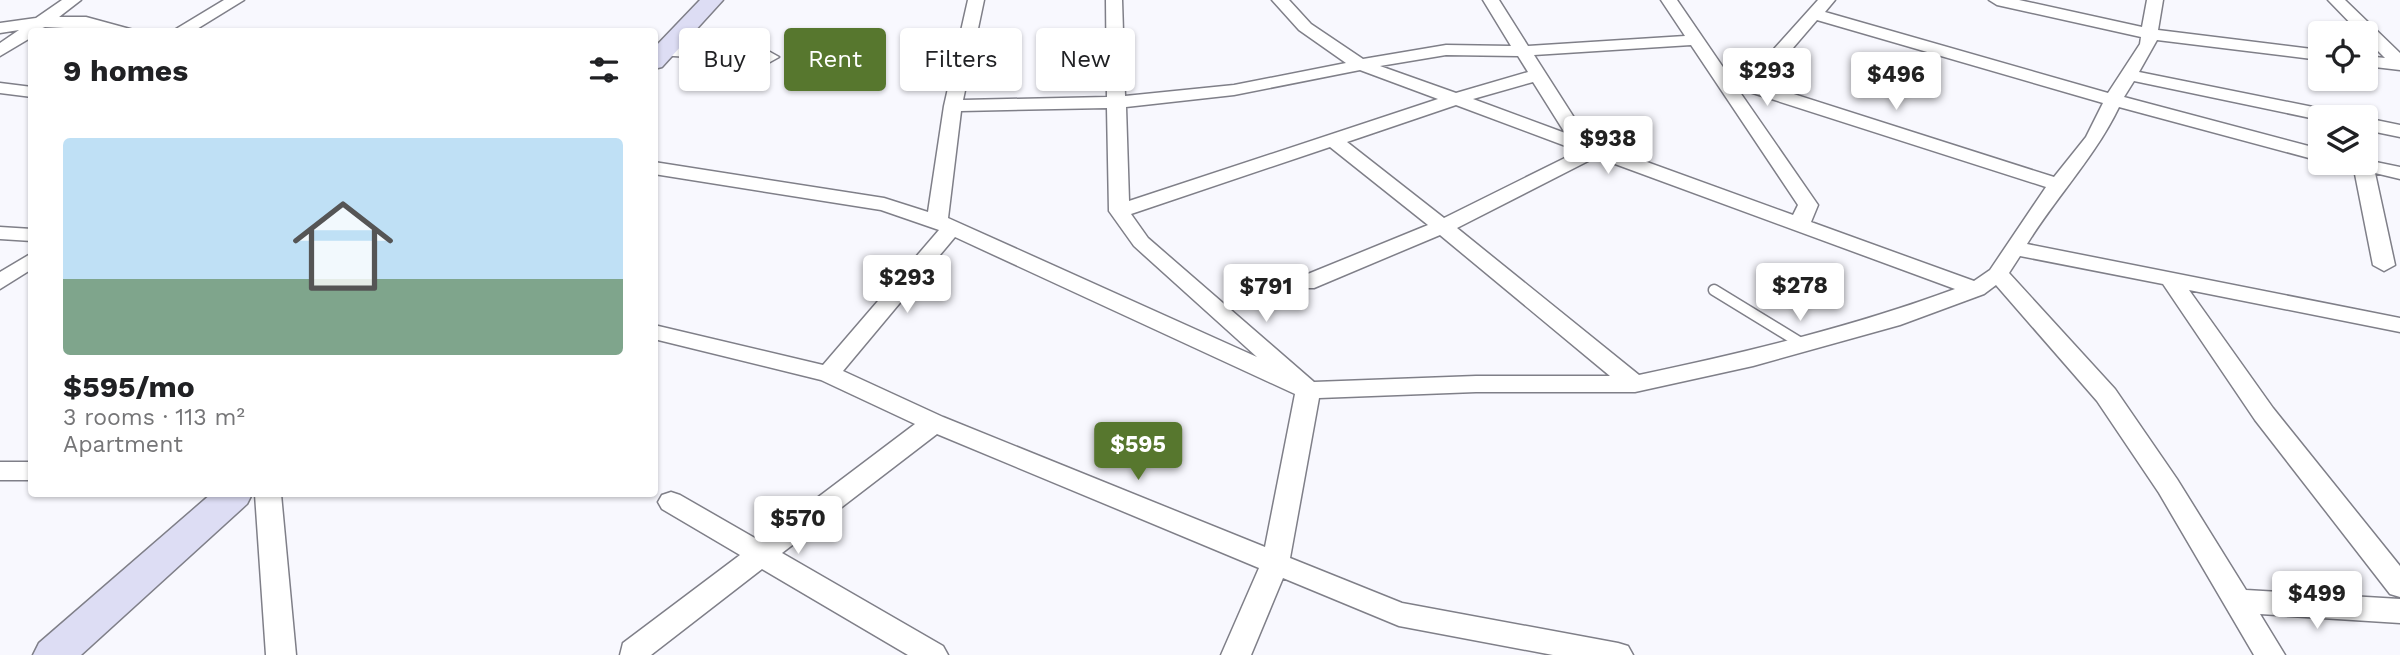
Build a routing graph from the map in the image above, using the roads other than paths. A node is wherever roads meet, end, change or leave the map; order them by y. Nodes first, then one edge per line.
1 (73, 0) edge
2 (236, 0) edge
3 (712, 0) edge
4 (976, 0) edge
5 (1114, 0) edge
6 (1280, 0) edge
7 (1492, 0) edge
8 (1668, 0) edge
9 (1827, 0) edge
10 (1997, 0) edge
11 (2155, 0) edge
12 (2336, 0) edge
13 (1815, 14) junction
14 (44, 22) junction
15 (0, 28) edge
16 (35, 28) edge
17 (115, 28) edge
18 (186, 28) edge
19 (28, 33) edge
20 (2150, 34) junction
21 (1697, 40) junction
22 (0, 51) edge
23 (1523, 51) junction
24 (2308, 54) edge
25 (659, 57) edge
26 (679, 57) edge
27 (2378, 62) edge
28 (1359, 64) junction
29 (2400, 64) edge
30 (1538, 75) junction
31 (2129, 75) junction
32 (1722, 77) junction
33 (1751, 86) junction
34 (0, 88) edge
35 (28, 92) edge
36 (1458, 100) junction
37 (2113, 100) junction
38 (1118, 102) junction
39 (953, 106) junction
40 (2308, 112) edge
41 (2378, 126) edge
42 (2400, 131) edge
43 (1334, 141) junction
44 (1588, 147) junction
45 (2308, 152) edge
46 (2378, 168) edge
47 (658, 169) edge
48 (2400, 173) edge
49 (2361, 175) edge
50 (2057, 184) junction
51 (1119, 211) junction
52 (944, 225) junction
53 (1799, 225) junction
54 (1442, 227) junction
55 (0, 233) edge
56 (28, 236) edge
57 (2014, 248) junction
58 (28, 262) edge
59 (2384, 265) dead end
60 (1997, 274) junction
61 (2170, 279) junction
62 (0, 282) edge
63 (1306, 283) dead end
64 (1976, 289) junction
65 (1714, 290) dead end
66 (2400, 325) edge
67 (658, 333) edge
68 (1804, 345) junction
69 (828, 374) junction
70 (1635, 384) junction
71 (1308, 390) junction
72 (934, 422) junction
73 (0, 471) edge
74 (28, 471) edge
75 (231, 497) edge
76 (268, 497) edge
77 (671, 502) dead end
78 (761, 554) junction
79 (1275, 564) junction
80 (2400, 586) edge
81 (2237, 601) junction
82 (2400, 611) edge
83 (633, 652) dead end
84 (52, 655) edge
85 (281, 655) edge
86 (933, 655) edge
87 (1236, 655) edge
88 (1618, 655) edge
89 (2270, 655) edge

1 - 14 street
2 - 18 street
3 - 25 street
4 - 39 street
5 - 38 street
6 - 28 street
7 - 23 street
8 - 21 street
9 - 13 street
10 - 20 street
11 - 20 street
12 - 29 street
13 - 33 street
13 - 37 street
14 - 15 street
14 - 16 street
14 - 17 street
19 - 22 street
20 - 24 street
20 - 31 street
21 - 23 street
21 - 32 street
23 - 28 street
23 - 30 street
25 - 26 street
27 - 29 street
28 - 36 street
28 - 38 street
30 - 36 street
30 - 44 street
31 - 37 street
31 - 40 street
32 - 33 street
32 - 53 street
33 - 50 street
34 - 35 street
36 - 43 street
36 - 44 street
37 - 45 street
37 - 50 street
38 - 39 street
38 - 51 street
39 - 52 street
41 - 42 street
43 - 51 street
43 - 54 street
44 - 53 street
44 - 54 street
46 - 48 street
47 - 52 street
49 - 59 street
50 - 57 street
51 - 71 street
52 - 69 street
52 - 71 street
53 - 64 street
54 - 63 street
54 - 70 street
55 - 56 street
57 - 60 street
57 - 61 street
58 - 62 street
60 - 64 street
60 - 81 street
61 - 66 street
61 - 80 street
64 - 68 street
65 - 68 lane
67 - 69 street
68 - 70 street
69 - 72 street
70 - 71 street
71 - 79 street
72 - 78 street
72 - 79 street
73 - 74 street
75 - 84 street
76 - 85 street
77 - 78 street
78 - 83 street
78 - 86 street
79 - 87 street
79 - 88 street
81 - 82 street
81 - 89 street

